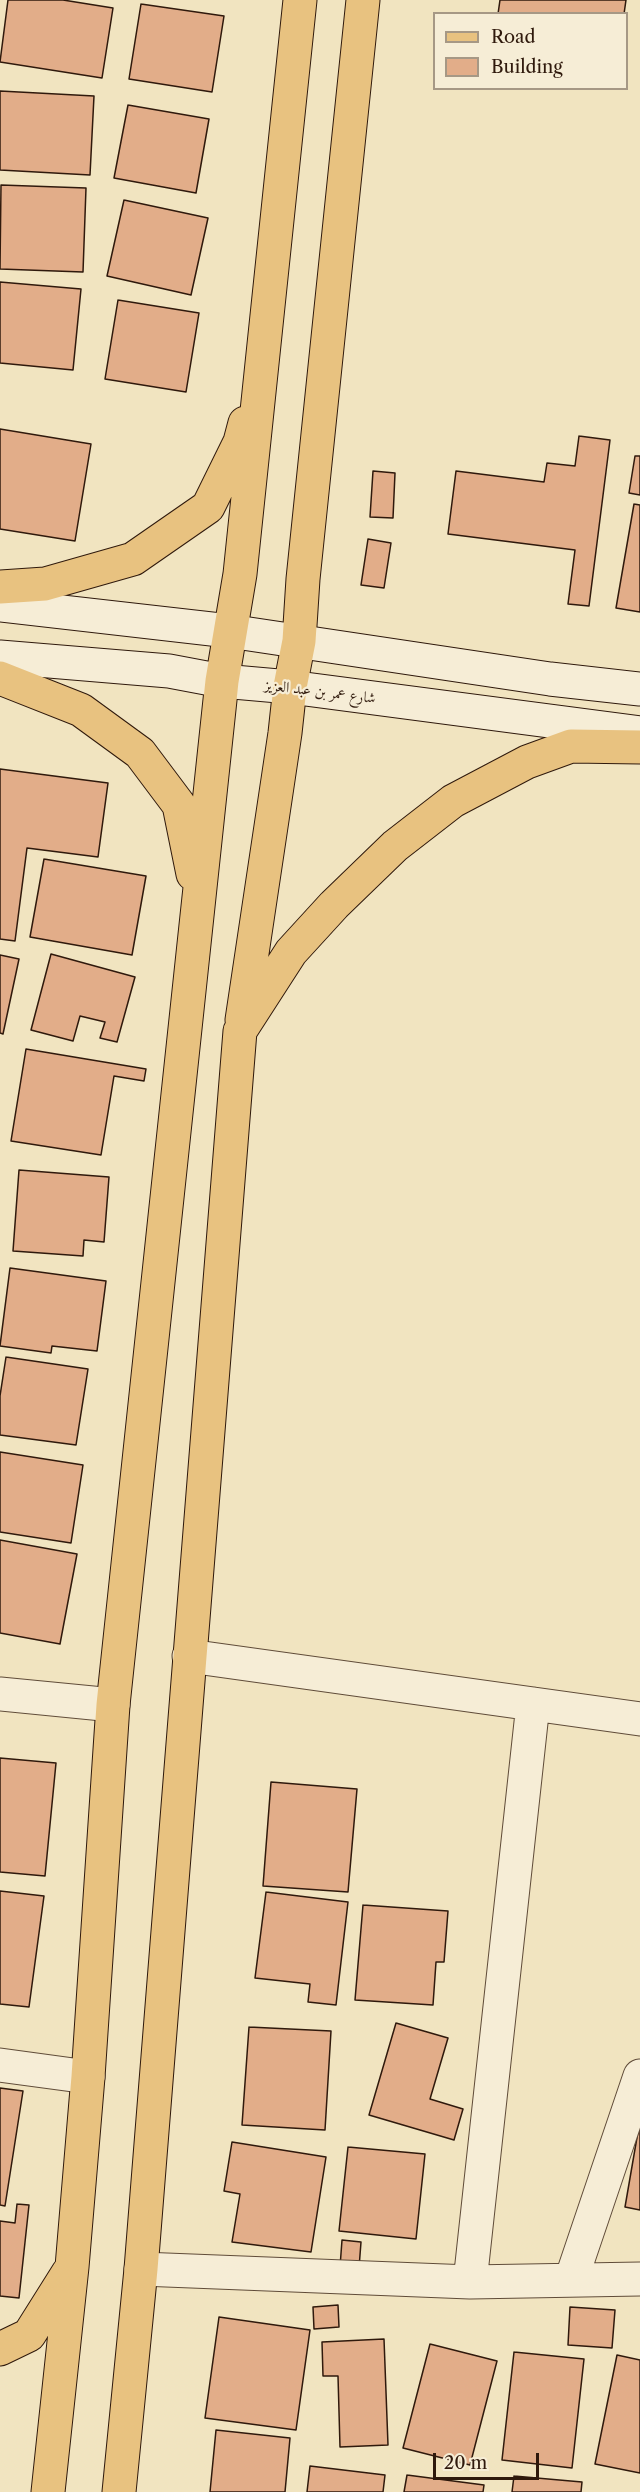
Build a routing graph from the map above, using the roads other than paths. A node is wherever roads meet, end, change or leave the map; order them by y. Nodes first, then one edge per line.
1 (300, 0) edge
2 (363, 0) edge
3 (263, 352) junction
4 (0, 587) edge
5 (0, 605) edge
6 (229, 631) junction
7 (299, 641) junction
8 (0, 657) edge
9 (0, 678) edge
10 (222, 681) junction
11 (290, 687) junction
12 (640, 689) edge
13 (640, 733) edge
14 (640, 747) edge
15 (199, 906) junction
16 (240, 1031) junction
17 (189, 1656) junction
18 (0, 1694) edge
19 (533, 1704) junction
20 (113, 1705) junction
21 (640, 1719) edge
22 (0, 2065) edge
23 (640, 2076) edge
24 (88, 2077) junction
25 (72, 2267) junction
26 (141, 2269) junction
27 (640, 2279) edge
28 (571, 2280) junction
29 (470, 2282) junction
30 (0, 2349) edge
31 (48, 2492) edge
32 (118, 2492) edge

1 - 3 main road
2 - 7 main road
3 - 4 main road
3 - 6 main road
5 - 6 street
6 - 7 street
6 - 10 main road
7 - 11 main road
7 - 12 street
8 - 10 street, شارع عمر بن عبد العزيز
9 - 15 main road
10 - 11 street, شارع عمر بن عبد العزيز
10 - 15 main road
11 - 13 street, شارع عمر بن عبد العزيز
11 - 16 main road
14 - 16 main road
15 - 20 main road
16 - 17 main road
17 - 19 street
17 - 26 main road
18 - 20 street
19 - 21 street
19 - 29 street
20 - 24 main road
22 - 24 street
23 - 28 street
24 - 25 main road
25 - 30 main road
25 - 31 main road
26 - 29 street
26 - 32 main road
27 - 28 street
28 - 29 street

